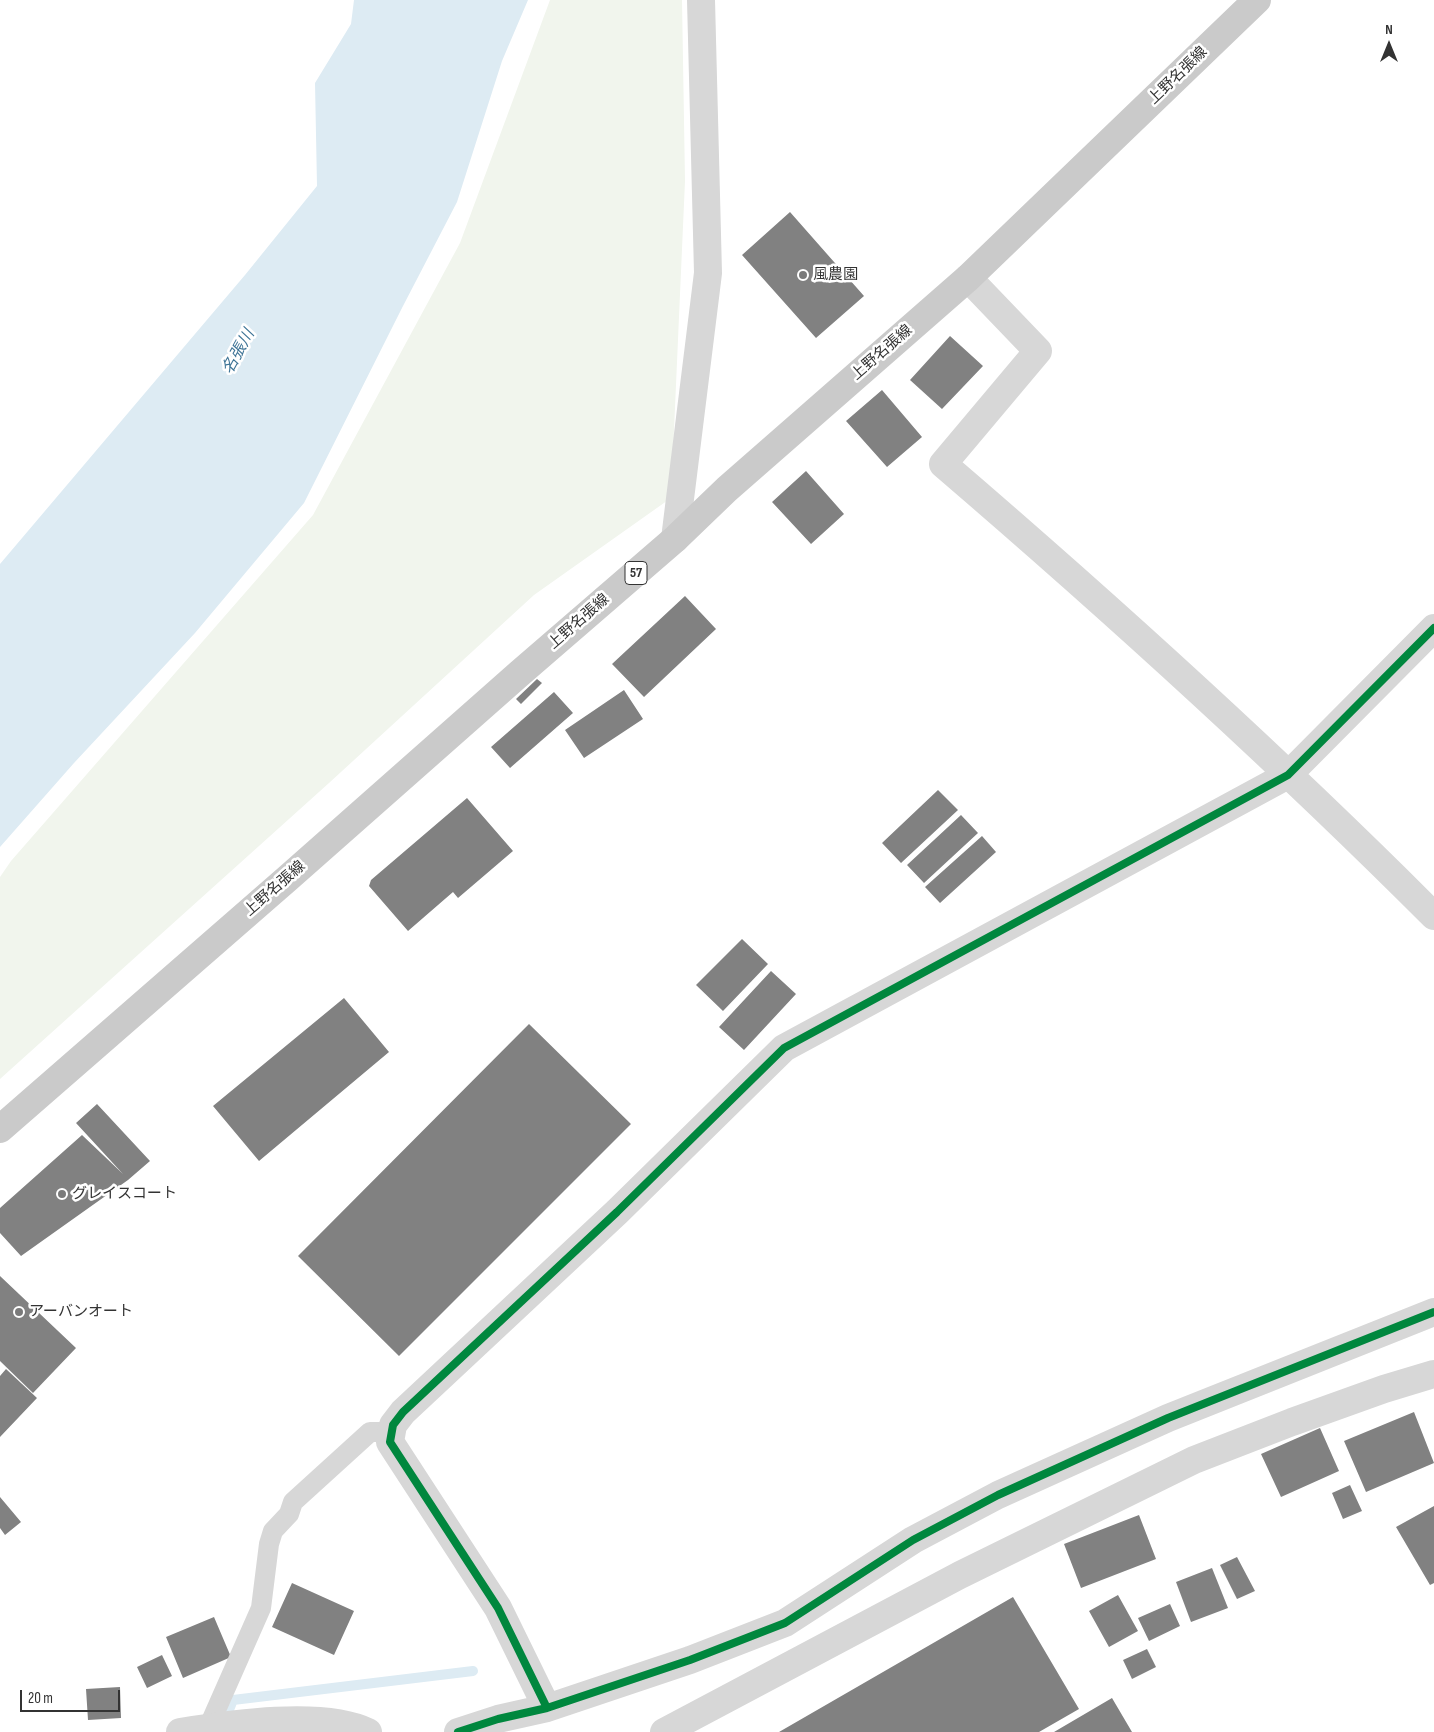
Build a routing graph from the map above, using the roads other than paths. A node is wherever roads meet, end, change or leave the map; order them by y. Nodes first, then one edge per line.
1 (701, 0) edge
2 (1257, 0) edge
3 (968, 278) junction
4 (675, 539) junction
5 (1434, 628) edge
6 (1288, 775) junction
7 (1434, 916) edge
8 (0, 1129) edge
9 (1434, 1312) edge
10 (1434, 1374) edge
11 (391, 1432) junction
12 (547, 1708) junction
13 (219, 1727) junction
14 (180, 1732) edge
15 (368, 1732) edge
16 (458, 1732) edge
17 (664, 1732) edge

1 - 4 street
2 - 3 main road, 上野名張線 / 57
3 - 4 main road, 上野名張線 / 57
3 - 6 street
4 - 8 main road, 上野名張線 / 57
5 - 6 street
6 - 7 street
6 - 11 street
9 - 12 street
10 - 17 street
11 - 12 street
11 - 13 lane
12 - 16 street
13 - 14 street
13 - 15 street

